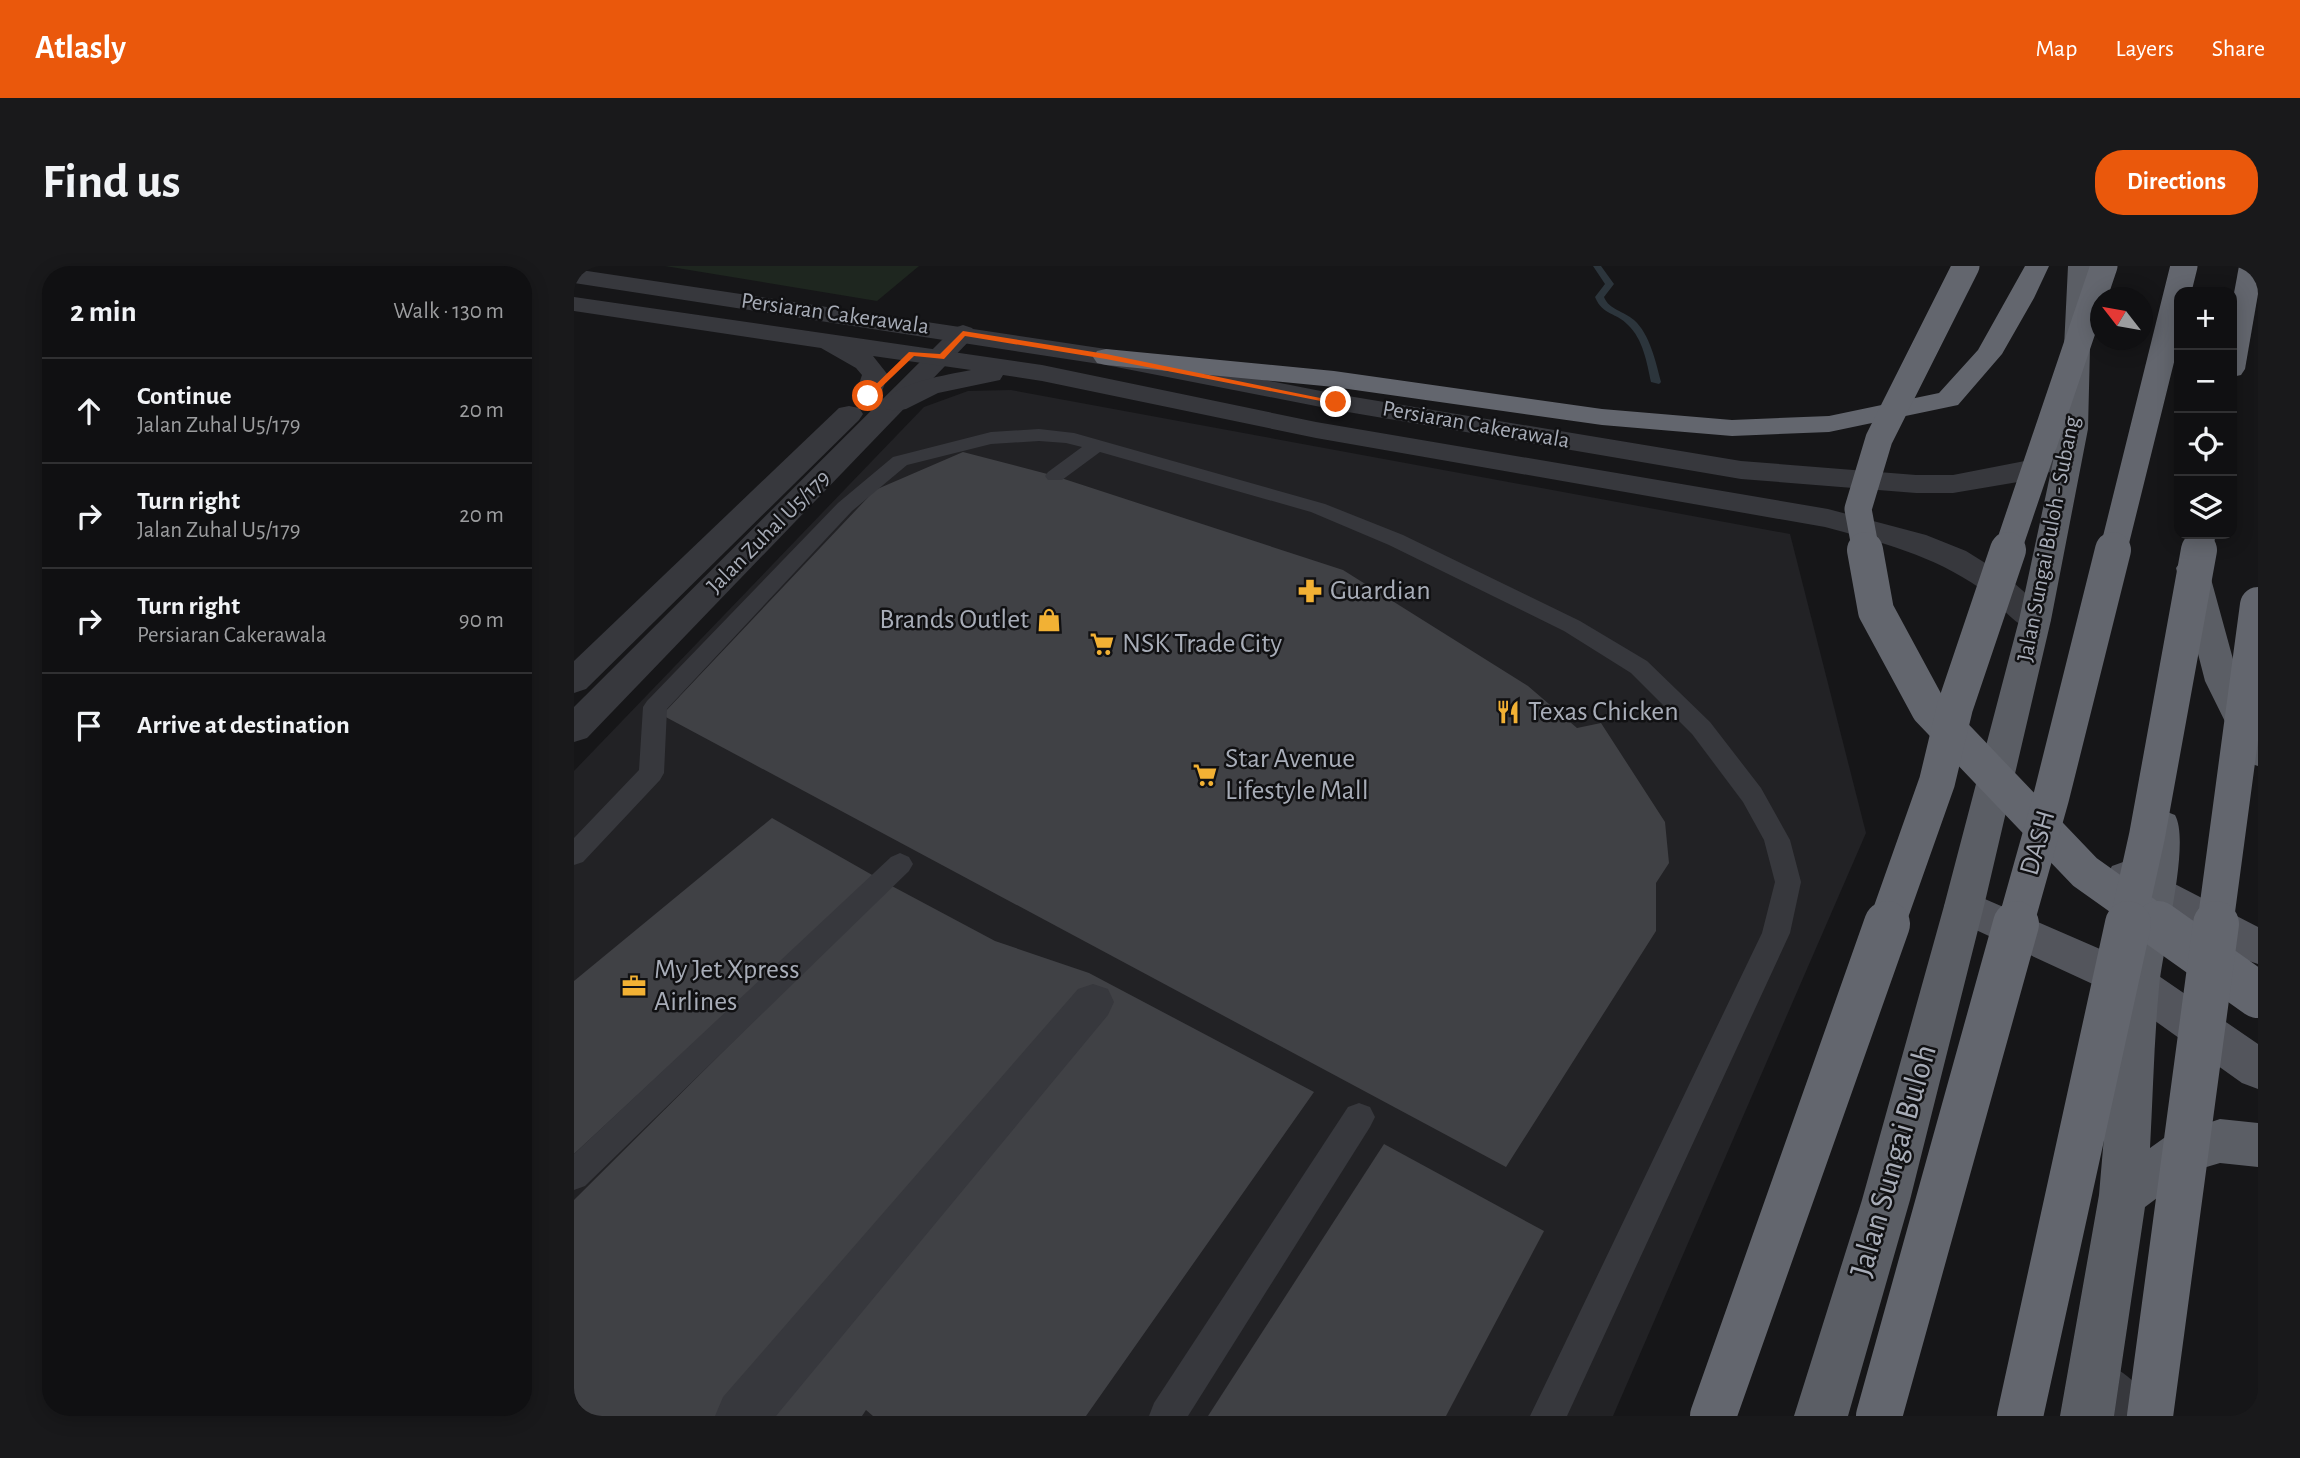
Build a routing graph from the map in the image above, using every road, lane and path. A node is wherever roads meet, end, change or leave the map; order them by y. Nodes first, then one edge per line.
1 (1966, 266) edge
2 (2037, 266) edge
3 (2080, 266) edge
4 (2104, 266) edge
5 (2184, 266) edge
6 (2250, 266) edge
7 (574, 276) edge
8 (2187, 287) edge
9 (574, 303) edge
10 (935, 329) junction
11 (963, 333) junction
12 (808, 338) junction
13 (2235, 350) edge
14 (912, 354) junction
15 (1106, 356) junction
16 (942, 357) junction
17 (1042, 373) junction
18 (882, 400) junction
19 (2074, 429) junction
20 (1097, 446) junction
21 (1055, 476) dead end
22 (2194, 541) edge
23 (2258, 605) edge
24 (2035, 620) junction
25 (574, 681) edge
26 (595, 716) edge
27 (2258, 753) edge
28 (1989, 809) junction
29 (574, 855) edge
30 (900, 864) dead end
31 (2155, 892) junction
32 (1965, 906) junction
33 (2258, 947) edge
34 (2138, 985) junction
35 (2258, 995) edge
36 (1093, 1002) dead end
37 (2258, 1069) edge
38 (1359, 1117) dead end
39 (2258, 1144) edge
40 (574, 1175) edge
41 (2123, 1195) junction
42 (2090, 1399) edge
43 (742, 1416) edge
44 (1167, 1416) edge
45 (1548, 1416) edge
46 (1713, 1416) edge
47 (1821, 1416) edge
48 (1879, 1416) edge
49 (2020, 1416) edge
50 (2132, 1416) edge
51 (2150, 1416) edge

1 - 35 highway, bridge
2 - 15 highway
3 - 19 highway, Jalan Sungai Buloh - Subang
4 - 46 highway, bridge
5 - 8 highway
5 - 48 highway, DASH, bridge
6 - 13 highway
7 - 10 street, Persiaran Cakerawala
9 - 12 street, Persiaran Cakerawala
10 - 11 street, Persiaran Cakerawala
10 - 14 street, Jalan Zuhal U5/179
11 - 15 street, Persiaran Cakerawala
11 - 16 street, Jalan Zuhal U5/179
12 - 14 street, Persiaran Cakerawala
12 - 18 street
14 - 16 street, Persiaran Cakerawala
14 - 18 street, Jalan Zuhal U5/179
15 - 19 street, Persiaran Cakerawala
16 - 17 street, Persiaran Cakerawala
16 - 18 street, Jalan Zuhal U5/179
17 - 18 street
17 - 24 street, Persiaran Cakerawala
18 - 25 street, Jalan Zuhal U5/179
18 - 26 street, Jalan Zuhal U5/179
19 - 24 highway, Jalan Sungai Buloh - Subang
20 - 21 lane
20 - 29 lane
20 - 45 lane
22 - 27 highway
22 - 31 highway
22 - 49 highway, bridge
23 - 51 highway, bridge
24 - 28 highway, Jalan Sungai Buloh - Subang
28 - 31 main road
28 - 32 highway, Jalan Sungai Buloh - Subang
30 - 40 lane
31 - 33 main road
31 - 34 highway
32 - 34 main road
32 - 47 highway, Jalan Sungai Buloh
34 - 37 main road
34 - 41 highway
36 - 43 street
38 - 44 lane
39 - 41 highway
41 - 42 highway
42 - 50 street

